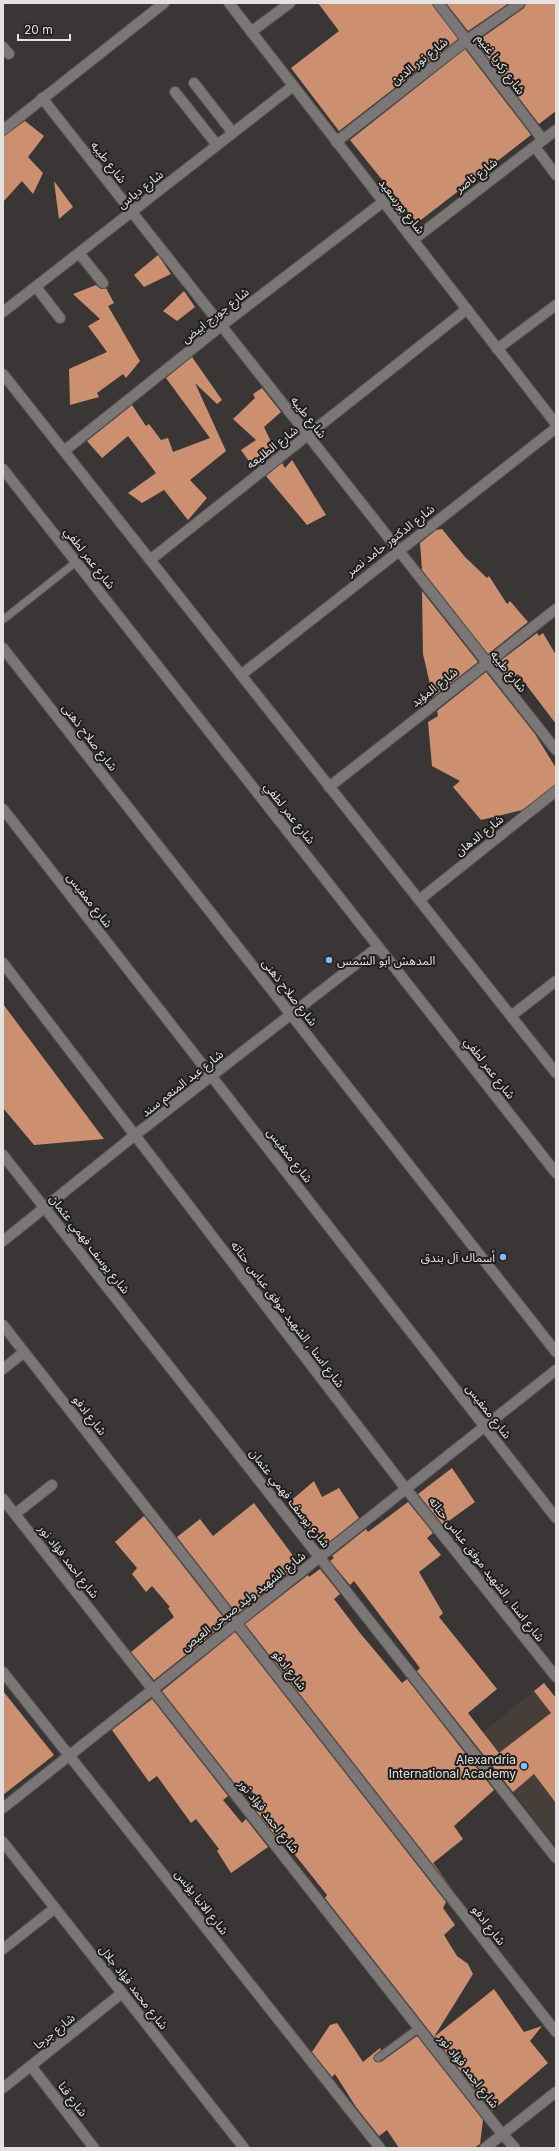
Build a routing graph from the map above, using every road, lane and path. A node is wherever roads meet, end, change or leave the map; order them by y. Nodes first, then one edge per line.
1 (164, 3) edge
2 (229, 3) edge
3 (290, 3) edge
4 (438, 3) edge
5 (520, 3) edge
6 (252, 32) junction
7 (467, 40) junction
8 (194, 83) dead end
9 (293, 86) junction
10 (175, 92) dead end
11 (42, 98) junction
12 (3, 130) edge
13 (556, 130) edge
14 (233, 133) junction
15 (543, 140) junction
16 (336, 142) junction
17 (217, 145) junction
18 (534, 147) junction
19 (556, 175) edge
20 (383, 202) junction
21 (132, 212) junction
22 (413, 240) junction
23 (79, 253) junction
24 (103, 283) dead end
25 (36, 287) junction
26 (556, 305) edge
27 (467, 309) junction
28 (3, 312) edge
29 (60, 318) dead end
30 (221, 326) junction
31 (497, 349) junction
32 (3, 374) edge
33 (556, 424) edge
34 (556, 428) edge
35 (307, 436) junction
36 (64, 451) junction
37 (3, 469) edge
38 (397, 551) junction
39 (150, 560) junction
40 (76, 562) junction
41 (556, 609) edge
42 (4, 619) edge
43 (3, 648) edge
44 (486, 662) junction
45 (241, 675) junction
46 (556, 750) edge
47 (329, 787) junction
48 (556, 791) edge
49 (3, 809) edge
50 (419, 900) junction
51 (378, 947) junction
52 (3, 963) edge
53 (556, 981) edge
54 (292, 1015) junction
55 (510, 1016) junction
56 (556, 1073) edge
57 (211, 1076) junction
58 (135, 1135) junction
59 (3, 1155) edge
60 (556, 1173) edge
61 (44, 1207) junction
62 (3, 1241) edge
63 (3, 1325) edge
64 (24, 1352) junction
65 (556, 1352) edge
66 (3, 1369) edge
67 (556, 1370) edge
68 (485, 1426) junction
69 (52, 1485) dead end
70 (406, 1489) junction
71 (3, 1498) edge
72 (15, 1514) junction
73 (556, 1518) edge
74 (320, 1557) junction
75 (236, 1623) junction
76 (3, 1672) edge
77 (556, 1677) edge
78 (153, 1689) junction
79 (69, 1756) junction
80 (3, 1808) edge
81 (3, 1842) edge
82 (556, 1858) edge
83 (55, 1908) junction
84 (3, 1949) edge
85 (122, 1993) junction
86 (419, 2028) junction
87 (556, 2032) edge
88 (378, 2058) dead end
89 (31, 2066) junction
90 (3, 2088) edge
91 (556, 2092) edge
92 (502, 2134) junction
93 (94, 2148) edge
94 (244, 2148) edge
95 (380, 2148) edge
96 (485, 2148) edge
97 (516, 2148) edge

1 - 11 street
2 - 6 street, شارع بورسعيد
3 - 6 street
4 - 7 street, شارع زكريا غنيم
5 - 7 street, شارع نور الدين
6 - 9 street, شارع بورسعيد
7 - 15 street, شارع زكريا غنيم
7 - 16 street, شارع نور الدين
8 - 14 street
9 - 14 street, شارع دياس
9 - 16 street, شارع بورسعيد
10 - 17 street
11 - 12 street
11 - 21 street, شارع طيبه
13 - 15 street, شارع ناصر
14 - 17 street, شارع دياس
15 - 18 street, شارع ناصر
16 - 20 street, شارع بورسعيد
17 - 21 street, شارع دياس
18 - 19 street
18 - 22 street, شارع ناصر
20 - 22 street, شارع بورسعيد
20 - 30 street, شارع جورج ابيض
21 - 23 street, شارع دياس
21 - 30 street, شارع طيبه
22 - 27 street, شارع بورسعيد
23 - 24 street
23 - 25 street, شارع دياس
25 - 28 street, شارع دياس
25 - 29 street
26 - 31 street
27 - 31 street, شارع بورسعيد
27 - 35 street, شارع الطليعه
30 - 35 street, شارع طيبه
30 - 36 street, شارع جورج ابيض
31 - 33 street, شارع بورسعيد
32 - 36 street
34 - 38 street, شارع الدكتور حامد نصر
35 - 38 street, شارع طيبه
35 - 39 street, شارع الطليعه
36 - 39 street
37 - 40 street, شارع عمر لطفي
38 - 44 street, شارع طيبه
38 - 45 street, شارع الدكتور حامد نصر
39 - 45 street
40 - 42 lane
40 - 51 street, شارع عمر لطفي
41 - 44 street, شارع المؤيد
43 - 54 street, شارع صلاح ذهنى
44 - 46 street, شارع طيبه
44 - 47 street, شارع المؤيد
45 - 47 street
47 - 50 street
48 - 50 street, شارع الدهان
49 - 57 street, شارع ممفيس
50 - 55 street
51 - 54 street, شارع عبد المنعم سند
51 - 60 street, شارع عمر لطفي
52 - 58 street, شارع اسنا , الشهيد موفق عباس حتاته
53 - 55 street
54 - 57 street, شارع عبد المنعم سند
54 - 65 street, شارع صلاح ذهنى
55 - 56 street
57 - 58 street, شارع عبد المنعم سند
57 - 68 street, شارع ممفيس
58 - 61 street, شارع عبد المنعم سند
58 - 70 street, شارع اسنا , الشهيد موفق عباس حتاته
59 - 61 street, شارع يوسف فهمي عثمان
61 - 62 street, شارع عبد المنعم سند
61 - 74 street, شارع يوسف فهمي عثمان
63 - 64 street, شارع ادفو
64 - 66 street
64 - 75 street, شارع ادفو
67 - 68 street, شارع الشهيد وليد صبحى العيص
68 - 70 street, شارع الشهيد وليد صبحى العيص
68 - 73 street, شارع ممفيس
69 - 72 street
70 - 74 street, شارع الشهيد وليد صبحى العيص
70 - 77 street, شارع اسنا , الشهيد موفق عباس حتاته
71 - 72 street, شارع احمد فؤاد نور
72 - 78 street, شارع احمد فؤاد نور
74 - 75 street, شارع الشهيد وليد صبحى العيص
74 - 82 street, شارع يوسف فهمي عثمان
75 - 78 street, شارع الشهيد وليد صبحى العيص
75 - 87 street, شارع ادفو
76 - 79 street, شارع الانبا يؤنس
78 - 79 street, شارع الشهيد وليد صبحى العيص
78 - 86 street, شارع احمد فؤاد نور
79 - 80 street, شارع الشهيد وليد صبحى العيص
79 - 95 street, شارع الانبا يؤنس
81 - 83 street, شارع محمد فؤاد جلال
83 - 84 street
83 - 85 street, شارع محمد فؤاد جلال
85 - 89 street, شارع جرجا
85 - 94 street, شارع محمد فؤاد جلال
86 - 88 lane
86 - 92 street, شارع احمد فؤاد نور
89 - 90 street, شارع جرجا
89 - 93 street, شارع قنا
91 - 92 street
92 - 96 street
92 - 97 street, شارع احمد فؤاد نور

